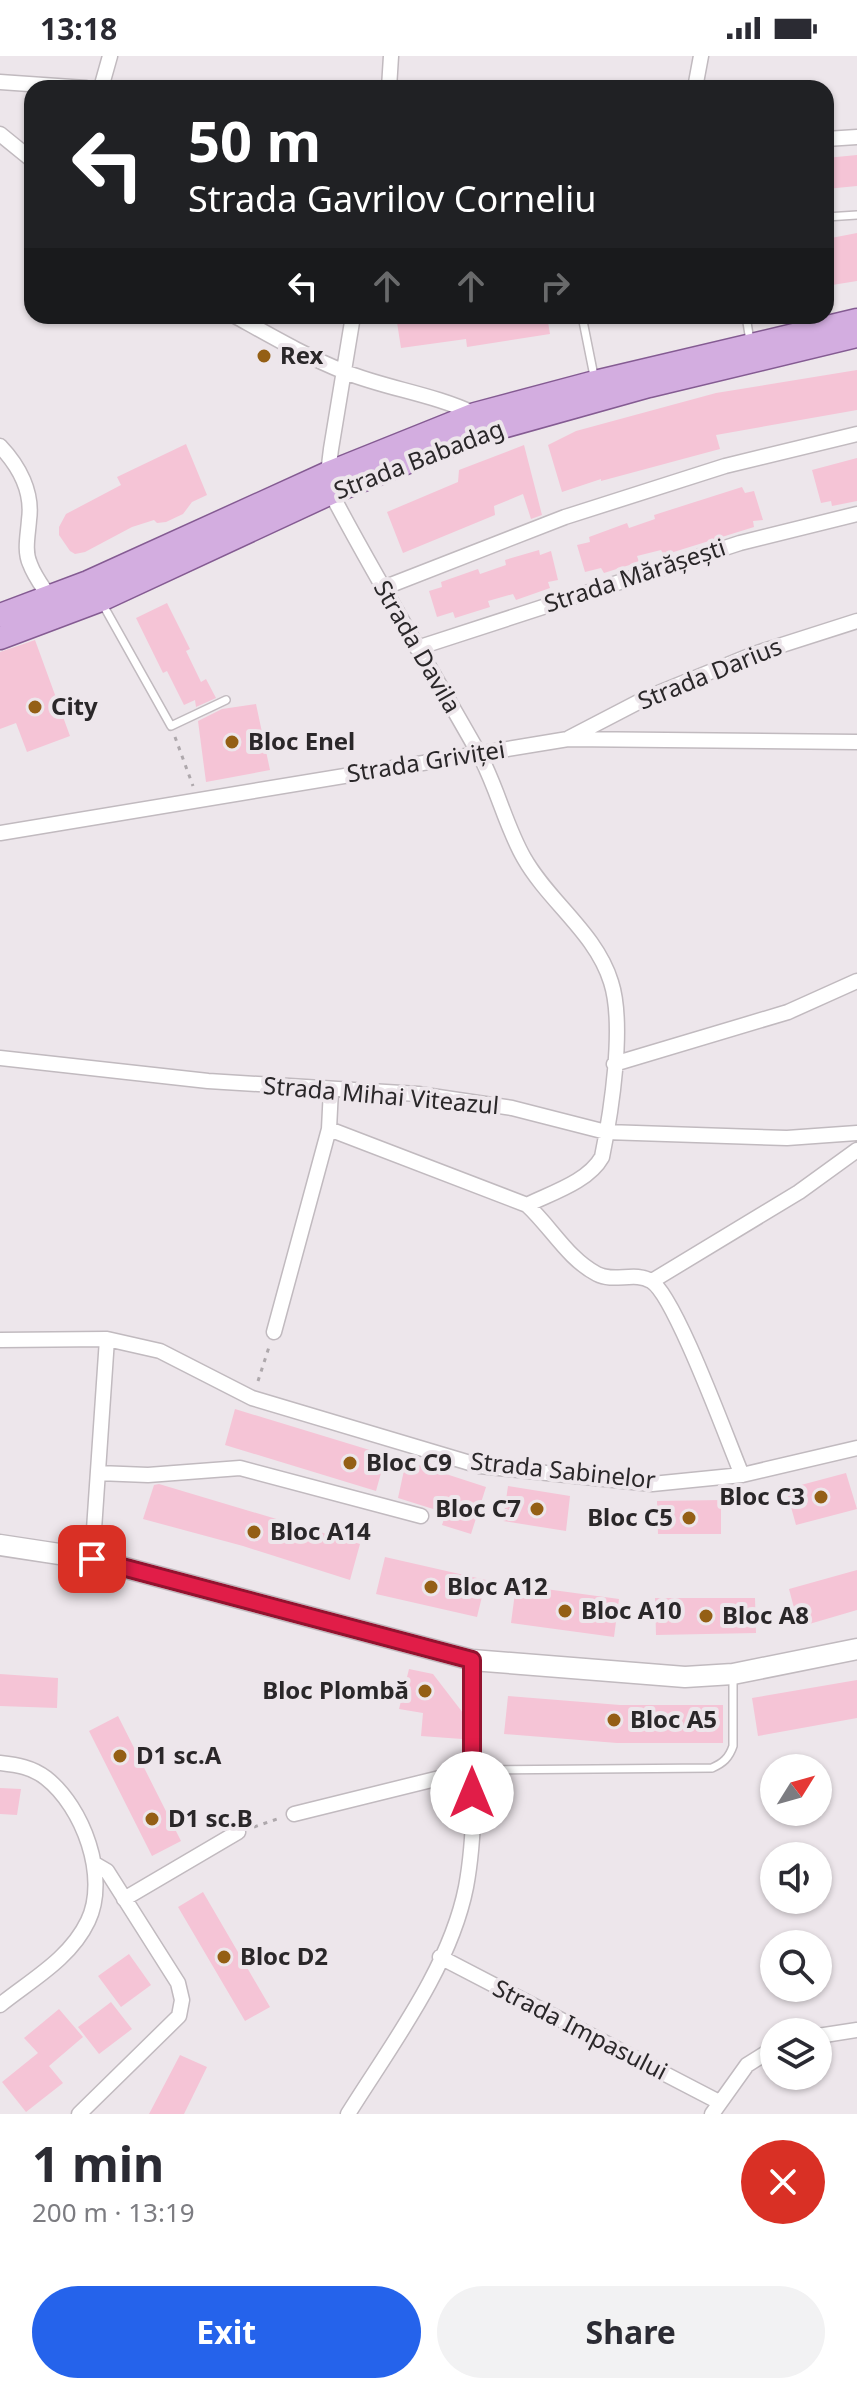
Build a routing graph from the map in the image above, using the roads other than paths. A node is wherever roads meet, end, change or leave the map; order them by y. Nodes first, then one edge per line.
1 (110, 56) edge
2 (391, 56) edge
3 (701, 56) edge
4 (103, 80) edge
5 (390, 80) edge
6 (696, 80) edge
7 (0, 82) edge
8 (24, 84) edge
9 (0, 134) edge
10 (857, 137) edge
11 (834, 138) edge
12 (24, 154) edge
13 (857, 215) edge
14 (834, 216) edge
15 (857, 320) edge
16 (250, 324) edge
17 (352, 324) edge
18 (584, 324) edge
19 (747, 324) edge
20 (857, 336) edge
21 (752, 353) junction
22 (343, 372) junction
23 (597, 391) junction
24 (475, 414) junction
25 (857, 434) edge
26 (0, 446) edge
27 (329, 483) junction
28 (857, 514) edge
29 (383, 588) junction
30 (101, 600) junction
31 (56, 607) junction
32 (0, 615) edge
33 (857, 621) edge
34 (0, 638) edge
35 (417, 648) junction
36 (226, 700) dead end
37 (568, 739) junction
38 (857, 742) edge
39 (479, 753) junction
40 (0, 833) edge
41 (857, 981) edge
42 (0, 1058) edge
43 (614, 1064) junction
44 (331, 1089) junction
45 (329, 1129) junction
46 (606, 1132) junction
47 (857, 1133) edge
48 (857, 1150) edge
49 (527, 1205) junction
50 (652, 1281) junction
51 (274, 1332) road end
52 (107, 1339) junction
53 (0, 1340) edge
54 (857, 1448) edge
55 (98, 1473) junction
56 (742, 1475) junction
57 (421, 1516) dead end
58 (0, 1545) edge
59 (92, 1559) junction
60 (857, 1649) edge
61 (472, 1660) junction
62 (733, 1674) junction
63 (0, 1763) edge
64 (472, 1770) junction
65 (294, 1814) road end
66 (238, 1832) road end
67 (95, 1864) junction
68 (124, 1899) junction
69 (440, 1957) junction
70 (2, 1998) edge
71 (857, 2030) edge
72 (832, 2034) edge
73 (760, 2057) edge
74 (715, 2108) edge
75 (79, 2114) edge
76 (348, 2114) edge

1 - 4 street
2 - 5 street
3 - 6 street
7 - 8 street
9 - 12 street
10 - 11 street
13 - 14 lane
15 - 21 main road, Strada Babadag
16 - 22 street
17 - 22 street
18 - 23 lane
19 - 21 lane
20 - 21 main road, Strada Babadag
21 - 23 main road, Strada Babadag
22 - 24 street
22 - 27 street
23 - 24 main road, Strada Babadag
23 - 27 main road, Strada Babadag
24 - 27 main road, Strada Babadag
25 - 29 street
26 - 31 street
27 - 29 street, Strada Davila
27 - 30 main road, Strada Babadag
27 - 31 main road, Strada Babadag
28 - 35 street, Strada Mărășești
29 - 35 street, Strada Davila
30 - 31 main road, Strada Babadag
30 - 36 lane
31 - 32 main road, Strada Babadag
31 - 34 main road, Strada Babadag
33 - 37 street, Strada Darius
35 - 39 street, Strada Davila
37 - 38 street, Strada Griviței
37 - 39 street, Strada Griviței
39 - 40 street, Strada Griviței
39 - 43 street, Strada Davila
41 - 43 street
42 - 44 street, Strada Mihai Viteazul
43 - 46 street, Strada Davila
44 - 45 street
44 - 46 street, Strada Mihai Viteazul
45 - 49 street
45 - 51 street
46 - 47 street, Strada Mihai Viteazul
46 - 49 street, Strada Davila
48 - 50 street
49 - 50 street
50 - 56 street
52 - 53 street, Strada Sabinelor
52 - 55 street
52 - 56 street, Strada Sabinelor
54 - 56 street, Strada Sabinelor
55 - 57 street
55 - 59 street
58 - 59 street
59 - 61 street
60 - 62 street
61 - 62 street
61 - 64 street
62 - 64 lane
63 - 67 street
64 - 65 street
64 - 69 street
66 - 68 street
67 - 68 street
67 - 70 street
68 - 75 street
69 - 74 street, Strada Impasului
69 - 76 street
71 - 72 street
73 - 74 street

